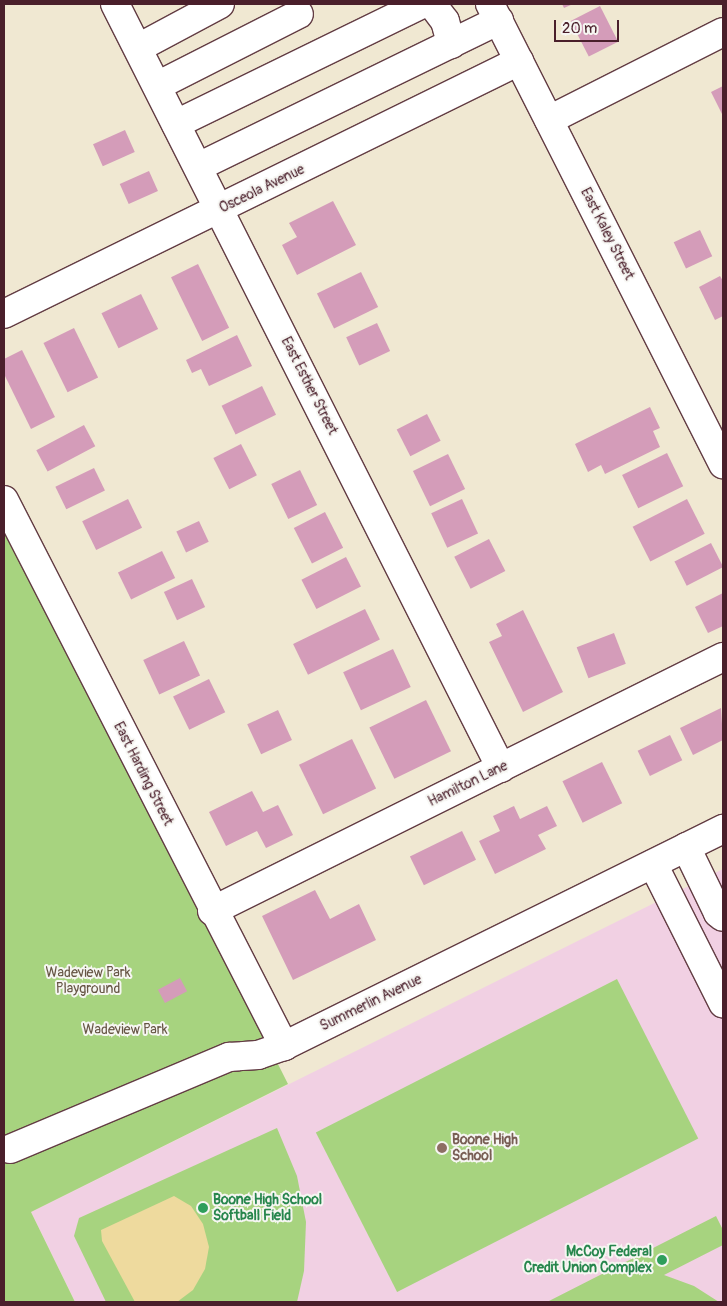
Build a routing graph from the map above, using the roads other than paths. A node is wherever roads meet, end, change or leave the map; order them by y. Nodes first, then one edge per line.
1 (115, 4) edge
2 (220, 4) edge
3 (422, 4) edge
4 (432, 4) edge
5 (296, 9) edge
6 (494, 12) edge
7 (723, 32) edge
8 (451, 44) junction
9 (138, 48) junction
10 (320, 53) junction
11 (519, 61) junction
12 (157, 86) junction
13 (549, 120) junction
14 (176, 124) junction
15 (198, 167) junction
16 (219, 210) junction
17 (4, 314) edge
18 (714, 423) edge
19 (723, 464) edge
20 (4, 500) edge
21 (723, 657) edge
22 (501, 768) junction
23 (723, 829) edge
24 (686, 848) junction
25 (653, 864) junction
26 (212, 911) junction
27 (723, 917) edge
28 (723, 1003) edge
29 (284, 1046) junction
30 (10, 1149) dead end

1 - 9 street, East Esther Street
2 - 9 street
3 - 10 street
4 - 8 street
5 - 10 street
5 - 12 street
6 - 8 street
6 - 11 street, East Kaley Street
7 - 13 street
8 - 15 street
9 - 12 street, East Esther Street
10 - 14 street
11 - 13 street, East Kaley Street
11 - 16 street, Osceola Avenue
12 - 14 street, East Esther Street
13 - 18 street, East Kaley Street
14 - 15 street, East Esther Street
15 - 16 street, East Esther Street
16 - 17 street, Osceola Avenue
16 - 22 street, East Esther Street
18 - 19 street, East Kaley Street
20 - 26 street, East Harding Street
21 - 22 street, Hamilton Lane
22 - 26 street, Hamilton Lane
23 - 24 street, Summerlin Avenue
24 - 25 street, Summerlin Avenue
24 - 27 street
25 - 28 street
25 - 29 street, Summerlin Avenue
26 - 29 street, East Harding Street
29 - 30 street, Summerlin Avenue

